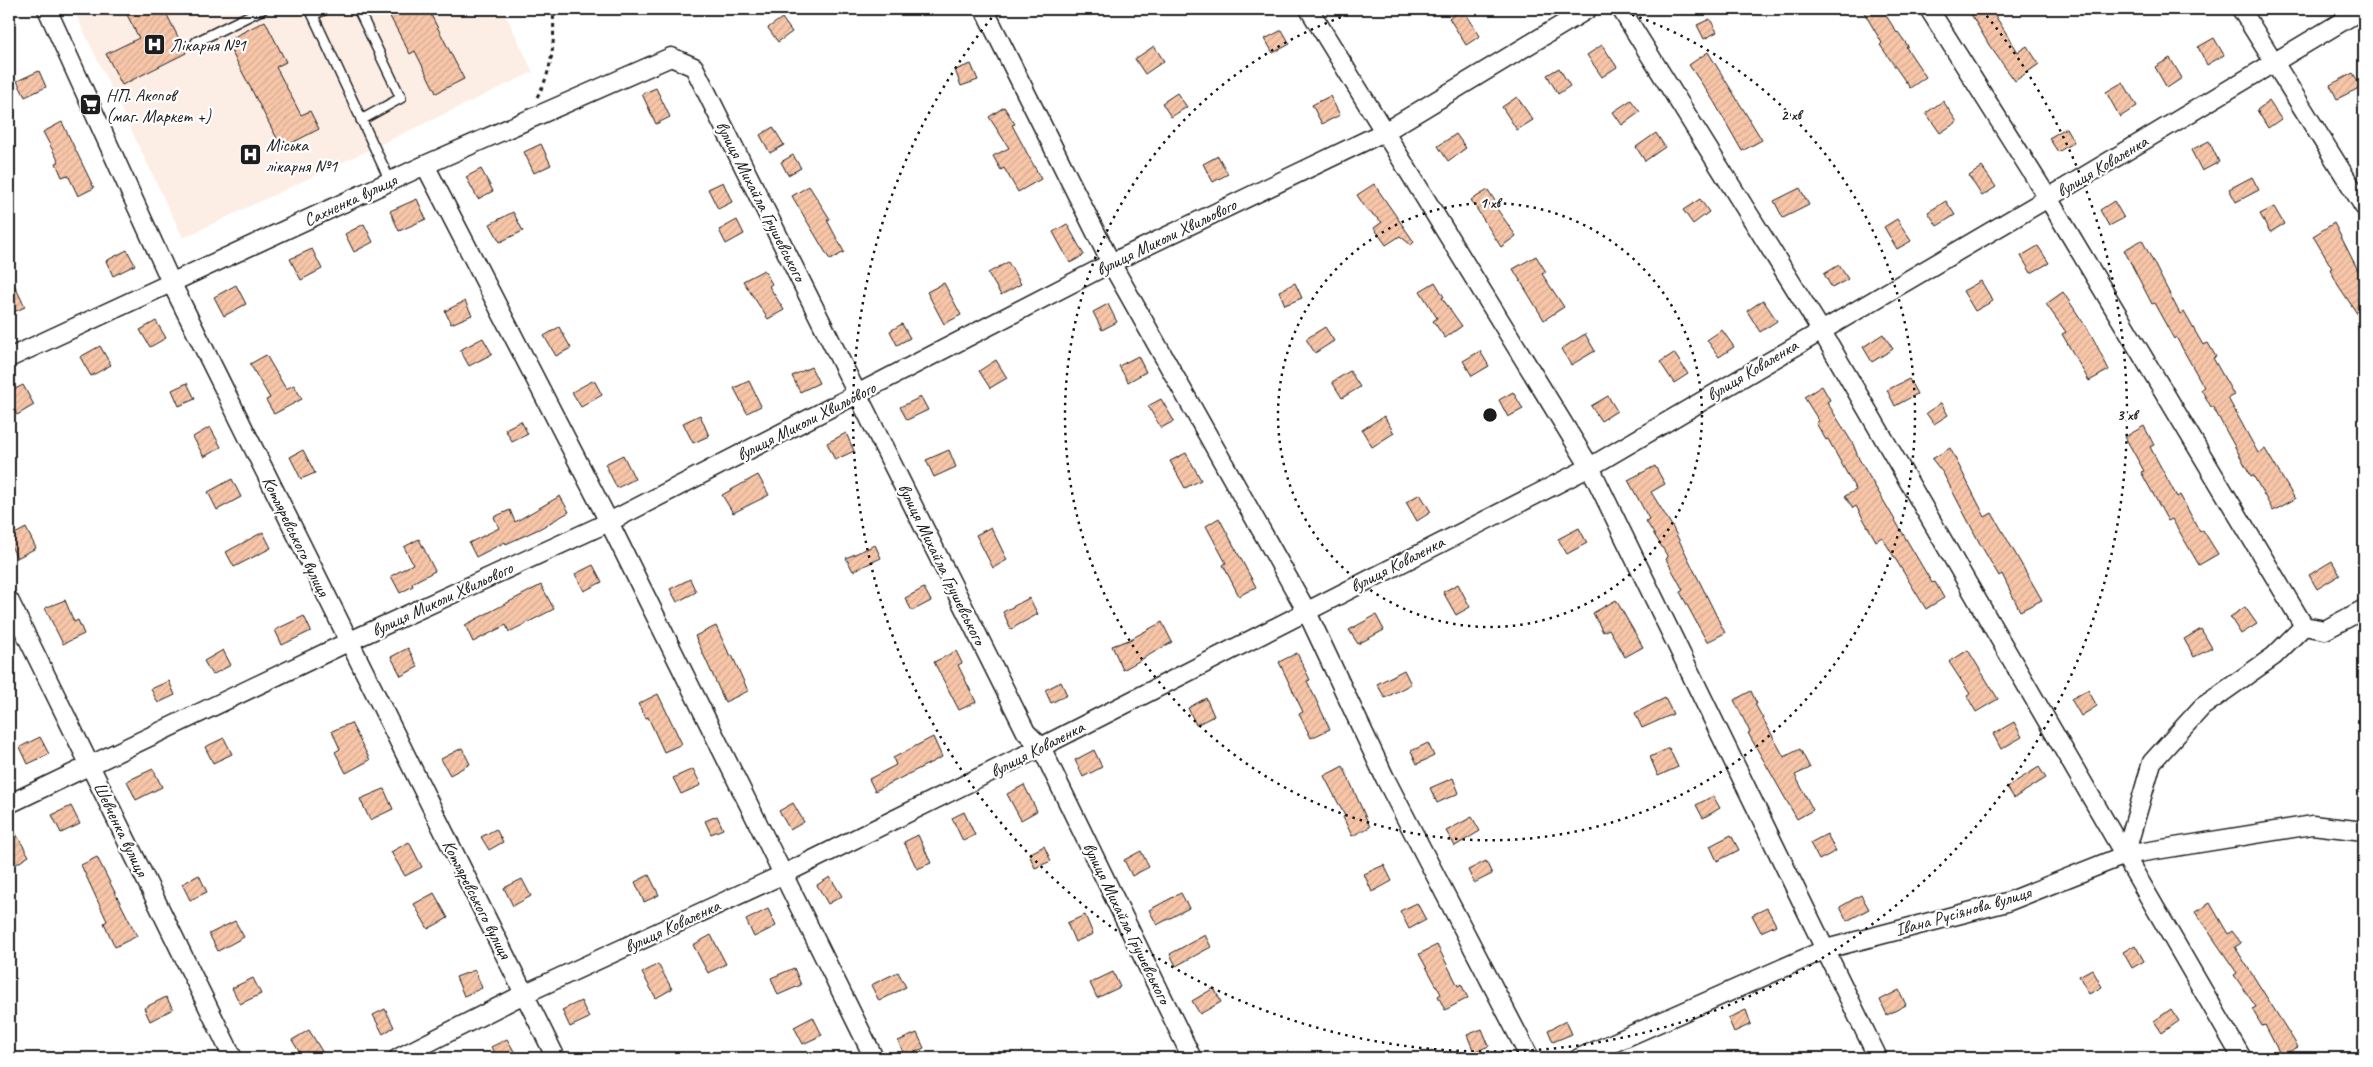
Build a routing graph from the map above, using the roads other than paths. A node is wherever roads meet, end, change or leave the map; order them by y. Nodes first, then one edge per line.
1 (47, 9) edge
2 (263, 9) edge
3 (326, 9) edge
4 (358, 9) edge
5 (984, 9) edge
6 (1309, 9) edge
7 (1588, 9) edge
8 (1621, 9) edge
9 (1929, 9) edge
10 (2241, 9) edge
11 (2363, 9) edge
12 (311, 12) edge
13 (196, 42) dead end
14 (2276, 62) junction
15 (694, 67) joint
16 (361, 120) junction
17 (1386, 131) junction
18 (425, 165) junction
19 (390, 181) junction
20 (2048, 198) junction
21 (2364, 207) edge
22 (1111, 263) junction
23 (171, 282) junction
24 (1821, 330) junction
25 (9, 358) edge
26 (858, 395) junction
27 (1590, 467) junction
28 (609, 522) junction
29 (9, 600) edge
30 (2364, 609) edge
31 (1306, 610) junction
32 (2304, 626) junction
33 (348, 642) junction
34 (1041, 747) junction
35 (90, 765) junction
36 (9, 804) edge
37 (2364, 831) edge
38 (2125, 856) junction
39 (784, 874) junction
40 (1826, 949) junction
41 (524, 994) junction
42 (233, 1058) edge
43 (398, 1058) edge
44 (556, 1058) edge
45 (874, 1058) edge
46 (1192, 1058) edge
47 (1530, 1058) edge
48 (1579, 1058) edge
49 (1878, 1058) edge
50 (2242, 1058) edge

1 - 23 street, Котляревського вулиця
2 - 13 lane
3 - 12 lane
4 - 16 lane
5 - 22 street
6 - 17 street
7 - 17 street, вулиця Миколи Хвильового
8 - 24 street
9 - 20 street
10 - 14 street
11 - 14 street, вулиця Коваленка
12 - 16 lane
14 - 20 street, вулиця Коваленка
14 - 21 street
15 - 18 street, Сахненка вулиця
15 - 26 street, вулиця Михайла Грушевського
16 - 19 lane
17 - 22 street, вулиця Миколи Хвильового
17 - 27 street
18 - 19 street, Сахненка вулиця
18 - 28 street
19 - 23 street, Сахненка вулиця
20 - 24 street, вулиця Коваленка
20 - 32 street
22 - 26 street, вулиця Миколи Хвильового
22 - 31 street
23 - 25 street, Сахненка вулиця
23 - 33 street, Котляревського вулиця
24 - 27 street, вулиця Коваленка
24 - 38 street
26 - 28 street, вулиця Миколи Хвильового
26 - 34 street, вулиця Михайла Грушевського
27 - 31 street, вулиця Коваленка
27 - 40 street
28 - 33 street, вулиця Миколи Хвильового
28 - 39 street
29 - 35 street, Шевченка вулиця
30 - 32 street
31 - 34 street, вулиця Коваленка
31 - 47 street
32 - 38 street
33 - 35 street, вулиця Миколи Хвильового
33 - 41 street, Котляревського вулиця
34 - 39 street, вулиця Коваленка
34 - 46 street, вулиця Михайла Грушевського
35 - 36 street, вулиця Миколи Хвильового
35 - 42 street, Шевченка вулиця
37 - 38 street, Івана Русіянова вулиця
38 - 40 street, Івана Русіянова вулиця
38 - 50 street
39 - 41 street, вулиця Коваленка
39 - 45 street
40 - 48 street, Івана Русіянова вулиця
40 - 49 street
41 - 43 street, вулиця Коваленка
41 - 44 street, Котляревського вулиця

